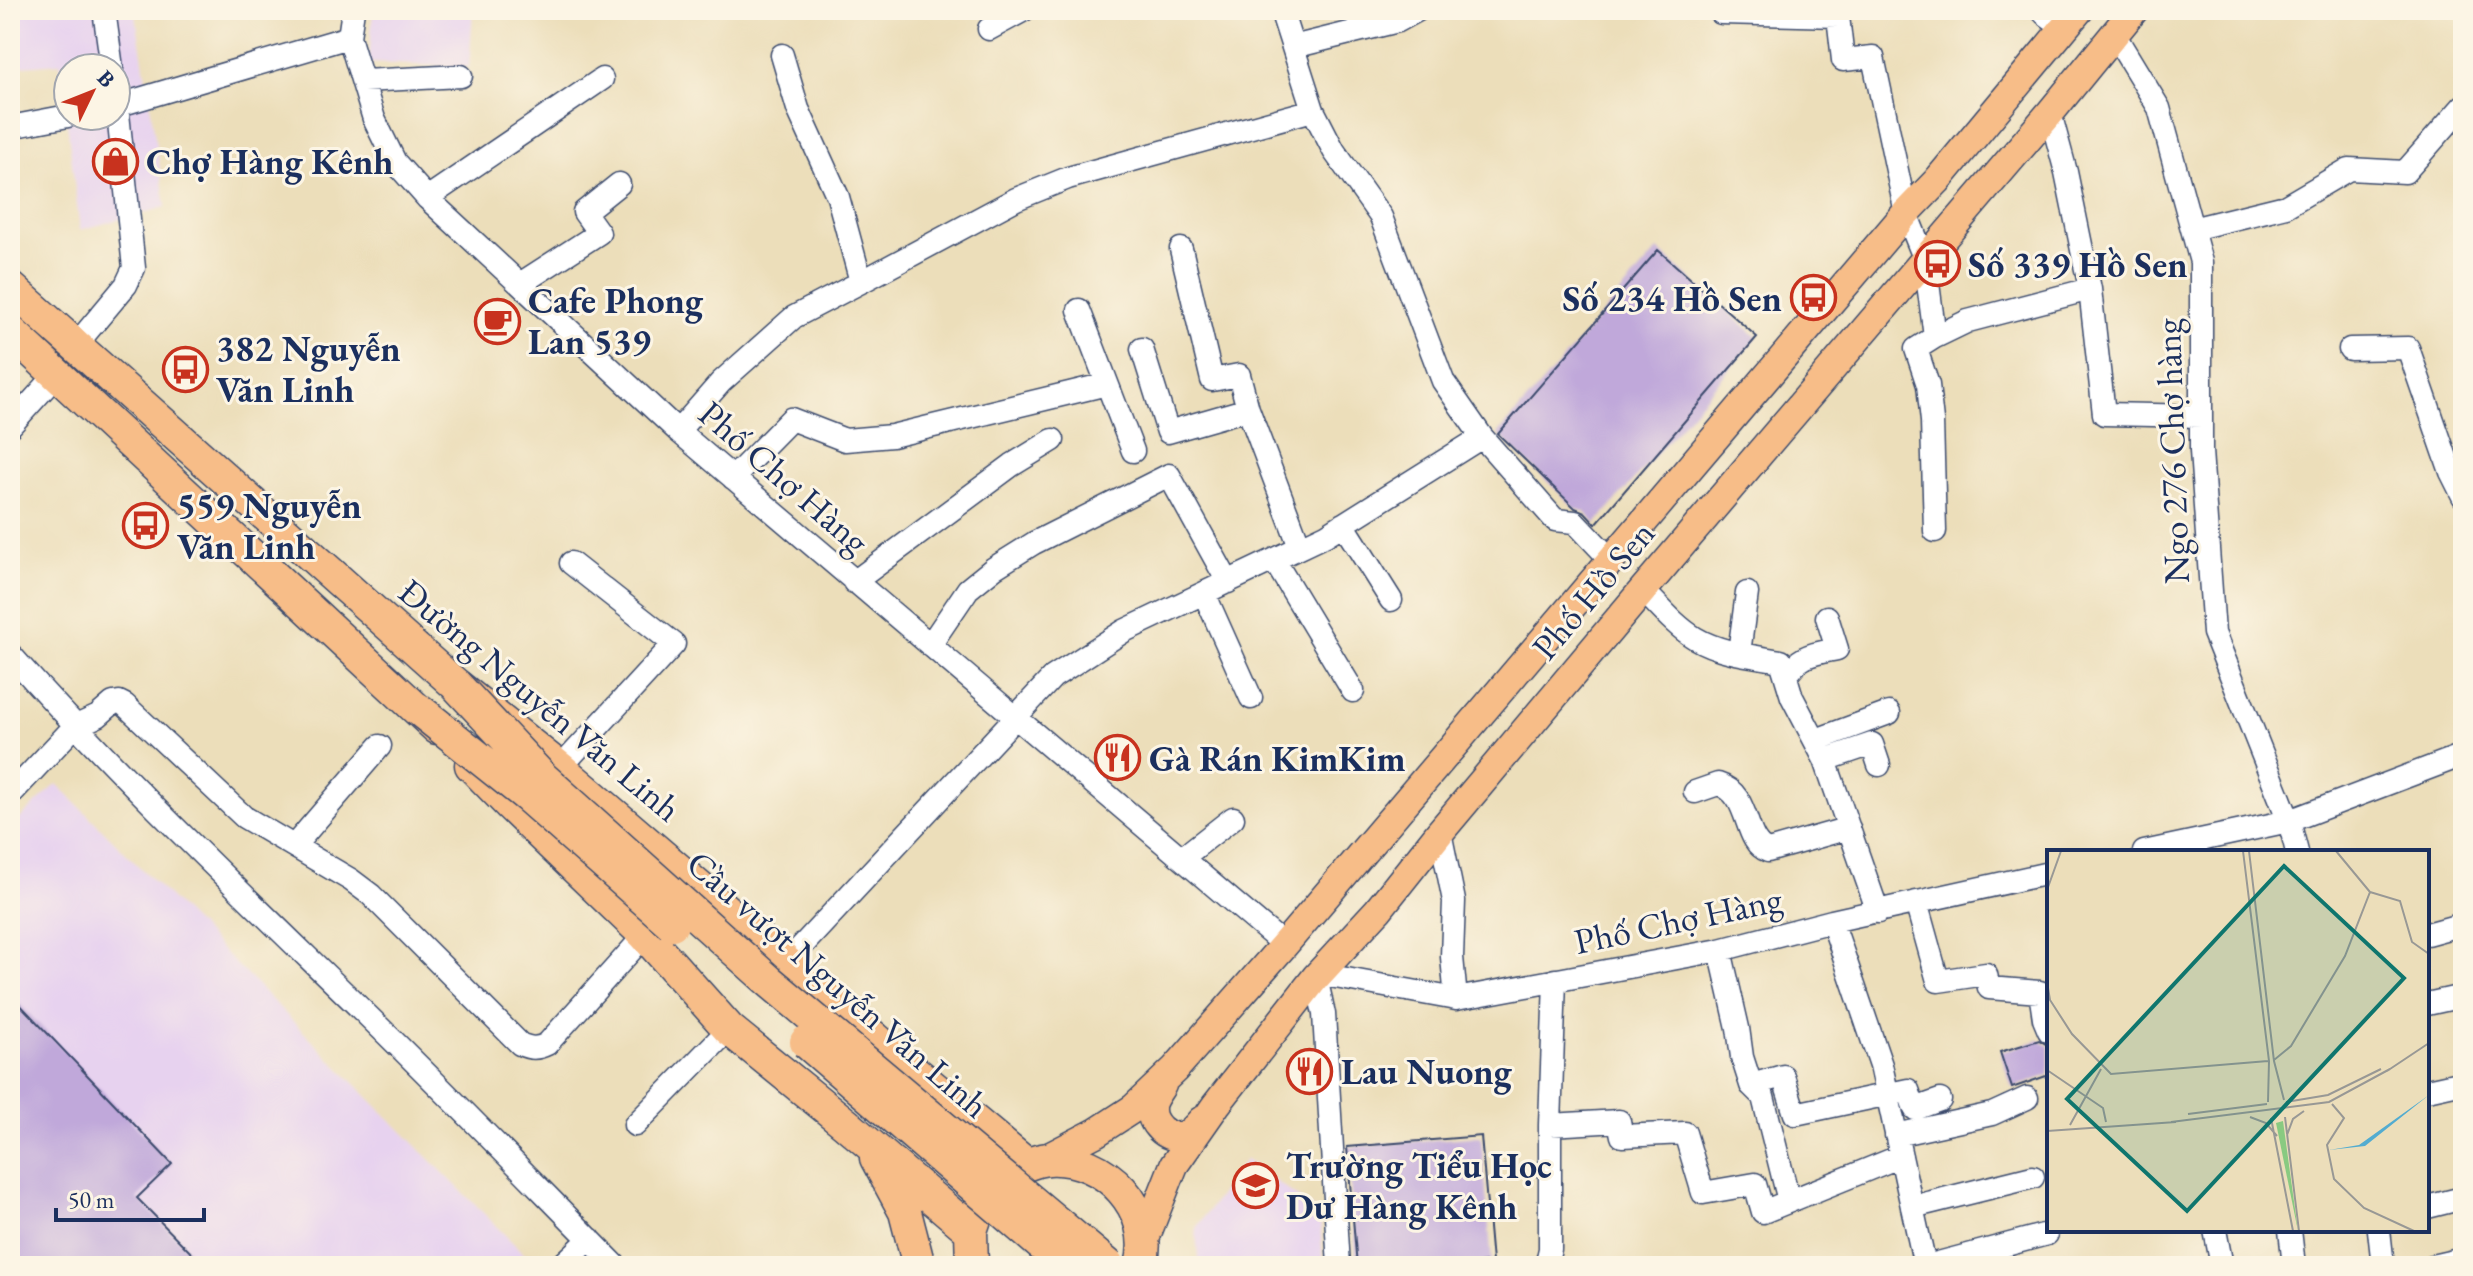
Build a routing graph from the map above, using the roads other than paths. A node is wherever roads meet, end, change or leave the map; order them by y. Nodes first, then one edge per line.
1 (104, 10) edge
2 (353, 10) edge
3 (1022, 10) edge
4 (1281, 10) edge
5 (1418, 10) edge
6 (2043, 10) edge
7 (2134, 10) edge
8 (1721, 13) dead end
9 (2072, 19) edge
10 (989, 29) dead end
11 (2114, 34) junction
12 (349, 37) junction
13 (1293, 47) junction
14 (110, 52) edge
15 (782, 55) dead end
16 (461, 76) dead end
17 (602, 79) dead end
18 (363, 81) junction
19 (132, 98) edge
20 (2463, 106) edge
21 (1313, 110) junction
22 (2050, 113) junction
23 (52, 119) edge
24 (10, 127) edge
25 (120, 132) edge
26 (1937, 181) junction
27 (619, 184) dead end
28 (427, 198) junction
29 (1970, 207) junction
30 (1906, 213) junction
31 (2192, 229) junction
32 (1181, 249) dead end
33 (1925, 260) junction
34 (861, 282) junction
35 (520, 284) junction
36 (10, 287) edge
37 (2090, 289) junction
38 (1079, 310) dead end
39 (10, 331) edge
40 (1935, 337) junction
41 (75, 346) junction
42 (1142, 349) dead end
43 (2350, 349) dead end
44 (57, 374) junction
45 (1107, 384) junction
46 (1248, 409) junction
47 (2201, 416) junction
48 (10, 426) edge
49 (678, 431) junction
50 (1482, 437) junction
51 (1053, 440) dead end
52 (1133, 451) dead end
53 (733, 478) junction
54 (2463, 496) edge
55 (1343, 524) junction
56 (1935, 531) dead end
57 (1300, 547) junction
58 (1274, 560) junction
59 (1611, 560) junction
60 (571, 563) dead end
61 (854, 582) junction
62 (1228, 582) junction
63 (1643, 590) junction
64 (1204, 593) junction
65 (1747, 593) dead end
66 (1391, 600) dead end
67 (1827, 617) dead end
68 (930, 645) junction
69 (1739, 653) junction
70 (10, 654) edge
71 (1786, 677) junction
72 (455, 684) junction
73 (1353, 691) dead end
74 (1251, 698) dead end
75 (418, 709) junction
76 (1889, 713) dead end
77 (1017, 718) junction
78 (74, 727) junction
79 (380, 746) dead end
80 (1821, 750) junction
81 (2463, 755) edge
82 (1879, 765) dead end
83 (560, 768) junction
84 (1695, 792) dead end
85 (10, 795) edge
86 (1233, 818) dead end
87 (2289, 821) junction
88 (1849, 828) junction
89 (1440, 832) junction
90 (294, 846) junction
91 (2153, 850) edge
92 (2296, 850) edge
93 (1182, 858) junction
94 (2047, 873) edge
95 (1916, 902) junction
96 (1878, 912) junction
97 (1832, 921) junction
98 (2463, 924) edge
99 (2429, 933) edge
100 (645, 935) junction
101 (1284, 945) junction
102 (1720, 950) junction
103 (787, 962) junction
104 (1317, 976) junction
105 (1555, 980) junction
106 (2463, 996) edge
107 (1456, 999) junction
108 (2429, 1004) edge
109 (2047, 1022) edge
110 (729, 1029) junction
111 (891, 1052) junction
112 (1175, 1069) junction
113 (2463, 1082) edge
114 (1751, 1085) junction
115 (2429, 1090) edge
116 (1887, 1093) junction
117 (2027, 1098) dead end
118 (1940, 1100) dead end
119 (1216, 1105) junction
120 (635, 1125) dead end
121 (1550, 1125) junction
122 (856, 1132) junction
123 (1899, 1145) junction
124 (1036, 1162) junction
125 (2033, 1177) dead end
126 (2463, 1198) edge
127 (1789, 1201) junction
128 (2429, 1206) edge
129 (1912, 1207) junction
130 (971, 1231) junction
131 (2215, 1232) edge
132 (2290, 1232) edge
133 (2379, 1232) edge
134 (2047, 1234) dead end
135 (590, 1239) junction
136 (1145, 1258) edge
137 (2458, 1262) edge
138 (561, 1266) edge
139 (616, 1266) edge
140 (919, 1266) edge
141 (972, 1266) edge
142 (1066, 1266) edge
143 (1109, 1266) edge
144 (1339, 1266) edge
145 (1546, 1266) edge
146 (1926, 1266) edge
147 (2222, 1266) edge
148 (2294, 1266) edge
149 (2383, 1266) edge
150 (2432, 1266) edge

1 - 14 street
2 - 12 street
3 - 10 street
4 - 13 street
5 - 13 street
6 - 9 street
7 - 11 main road, Phố Hồ Sen
8 - 30 street
9 - 26 main road, Phố Hồ Sen
11 - 22 main road, Phố Hồ Sen
11 - 31 street, Ngo 276 Chợ hàng
12 - 18 street, Phố Chợ Hàng
12 - 19 street
13 - 21 street
15 - 34 street
16 - 18 street
17 - 28 street
18 - 28 street, Phố Chợ Hàng
20 - 31 street
21 - 34 street
21 - 50 street
22 - 29 main road, Phố Hồ Sen
22 - 37 street
23 - 24 street
25 - 41 street
26 - 29 main road
26 - 30 main road, Phố Hồ Sen
27 - 35 street
28 - 35 street, Phố Chợ Hàng
29 - 33 main road, Phố Hồ Sen
30 - 33 street
30 - 59 main road, Phố Hồ Sen
31 - 47 street, Ngo 276 Chợ hàng
32 - 46 street
33 - 40 street
33 - 63 main road, Phố Hồ Sen
34 - 49 street
35 - 49 street, Phố Chợ Hàng
36 - 41 highway, Đường Nguyễn Văn Linh
37 - 40 street
37 - 47 street
38 - 45 street
39 - 44 highway
40 - 56 street
41 - 72 highway, Đường Nguyễn Văn Linh
42 - 46 street
43 - 54 street
44 - 48 street
44 - 75 highway
45 - 52 street
45 - 53 street
46 - 57 street
47 - 87 street, Ngo 276 Chợ hàng
49 - 53 street, Phố Chợ Hàng
50 - 55 street
50 - 59 street
51 - 61 street
53 - 61 street, Phố Chợ Hàng
55 - 57 street
55 - 66 street
57 - 58 street
58 - 62 street
58 - 73 street
59 - 101 main road, Phố Hồ Sen
60 - 83 street
61 - 68 street, Phố Chợ Hàng
62 - 64 street
62 - 68 street
63 - 69 street
63 - 89 main road, Phố Hồ Sen
64 - 74 street
64 - 77 street
65 - 69 street
67 - 71 street
68 - 77 street, Phố Chợ Hàng
69 - 71 street
70 - 78 street
71 - 80 street
72 - 83 highway, Đường Nguyễn Văn Linh
72 - 143 highway, Cầu vượt Nguyễn Văn Linh, bridge
75 - 100 highway
75 - 142 highway, Cầu vượt Nguyễn Văn Linh, bridge
76 - 80 street
77 - 93 street, Phố Chợ Hàng
77 - 103 street
78 - 85 street
78 - 90 street
78 - 135 street
79 - 90 street
80 - 82 street
80 - 88 street
81 - 87 street
83 - 103 highway, Đường Nguyễn Văn Linh
84 - 88 street
86 - 93 street
87 - 91 street
87 - 92 street, Ngo 276 Chợ hàng
88 - 96 street
89 - 104 main road, Phố Hồ Sen
89 - 107 street
90 - 100 street
93 - 101 street, Phố Chợ Hàng
94 - 95 street, Phố Chợ Hàng
95 - 96 street, Phố Chợ Hàng
95 - 109 street
96 - 97 street, Phố Chợ Hàng
97 - 102 street, Phố Chợ Hàng
97 - 116 street
98 - 99 street
100 - 110 highway
101 - 112 main road, Phố Hồ Sen
102 - 105 street, Phố Chợ Hàng
102 - 114 street
103 - 111 highway, Đường Nguyễn Văn Linh
104 - 107 street, Phố Chợ Hàng
104 - 119 main road, Phố Hồ Sen
104 - 144 street
105 - 107 street, Phố Chợ Hàng
105 - 121 street
106 - 108 street
110 - 120 street
110 - 122 highway
111 - 122 highway
111 - 124 highway, Đường Nguyễn Văn Linh
112 - 119 main road
112 - 124 main road, Phố Hồ Sen
113 - 115 street
114 - 116 street
114 - 127 street
116 - 118 street
116 - 123 street
117 - 123 street
119 - 136 main road, Phố Hồ Sen
121 - 127 street
121 - 145 street
122 - 130 highway
122 - 140 highway
123 - 127 street
123 - 129 street
124 - 130 highway
124 - 136 highway
125 - 129 street
126 - 128 street
129 - 146 street
130 - 141 highway
131 - 147 street
132 - 148 street
133 - 149 street
134 - 146 street
135 - 138 street
135 - 139 street
137 - 150 street

